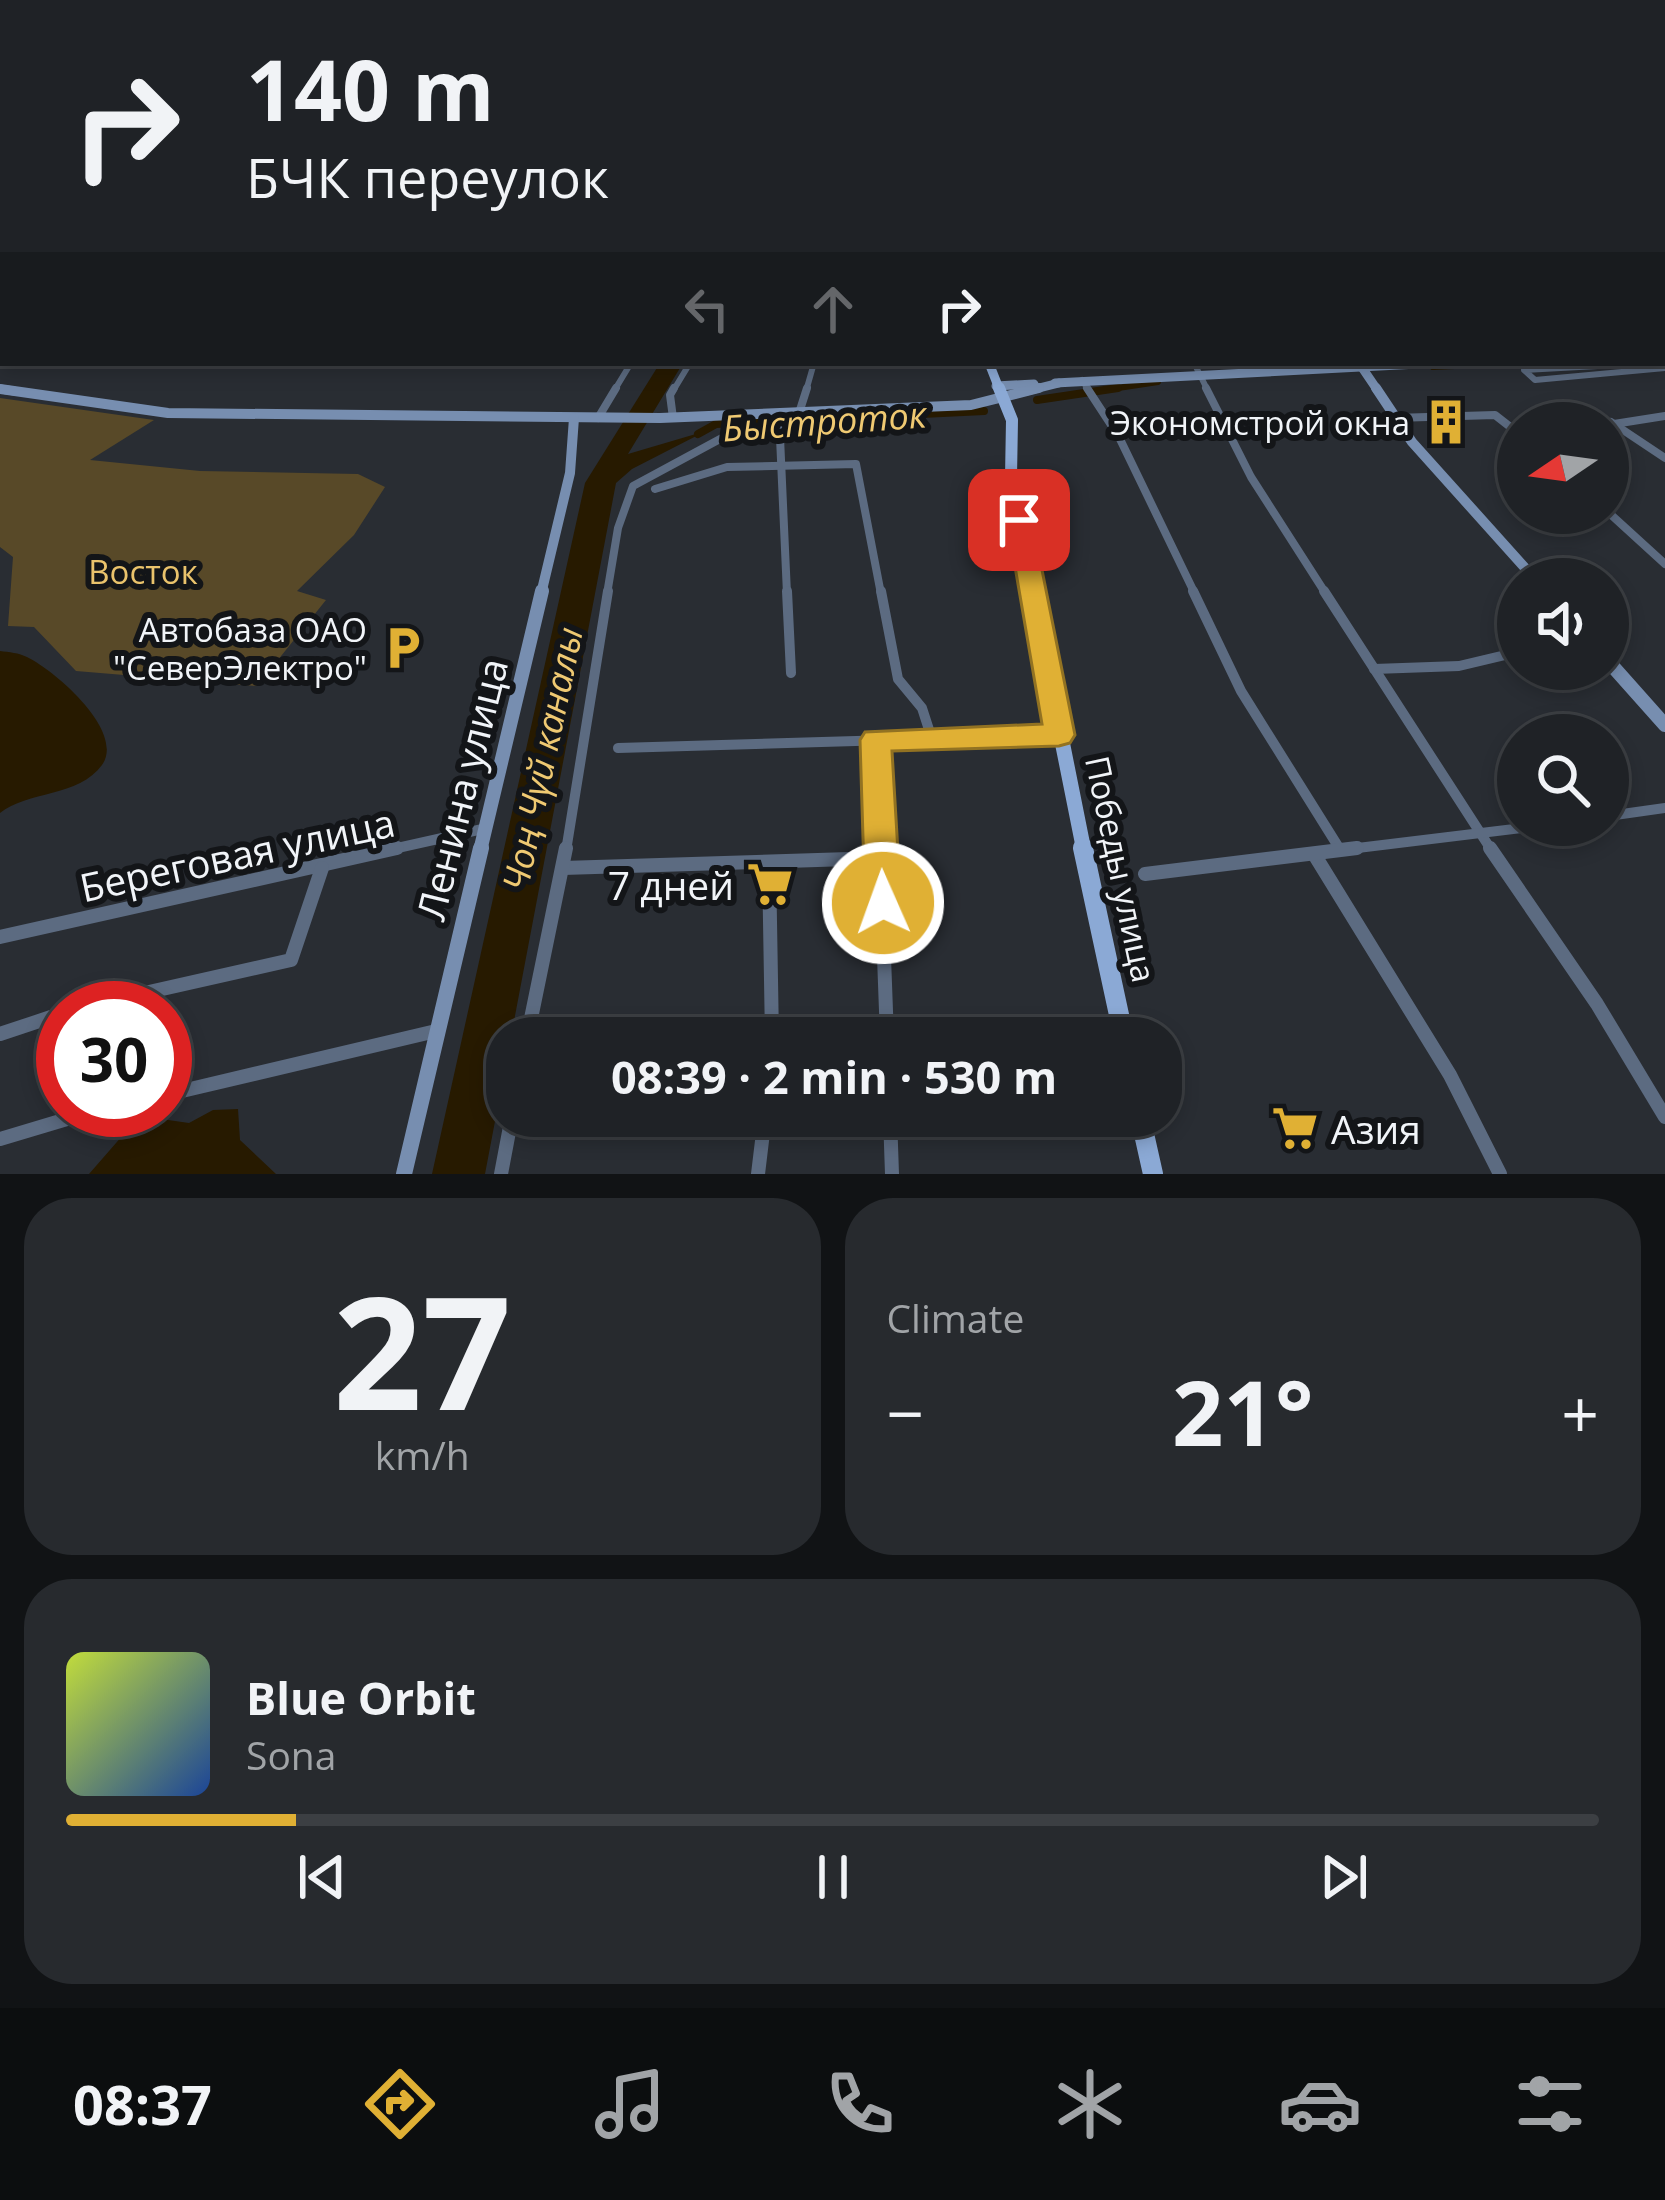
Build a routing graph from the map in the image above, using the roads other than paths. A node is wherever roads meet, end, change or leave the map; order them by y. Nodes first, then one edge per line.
1 (629, 366) edge
2 (688, 366) edge
3 (813, 366) edge
4 (990, 366) edge
5 (1274, 366) edge
6 (1361, 366) edge
7 (1598, 366) edge
8 (1648, 366) edge
9 (1197, 368) edge
10 (1082, 380) junction
11 (0, 389) edge
12 (999, 392) junction
13 (800, 413) junction
14 (1497, 416) edge
15 (1665, 416) edge
16 (574, 418) junction
17 (598, 418) junction
18 (673, 418) junction
19 (1394, 418) junction
20 (778, 422) junction
21 (1665, 458) edge
22 (779, 464) junction
23 (655, 489) dead end
24 (1629, 531) edge
25 (1517, 558) edge
26 (1665, 564) edge
27 (1497, 657) edge
28 (1374, 669) junction
29 (791, 673) dead end
30 (1629, 684) edge
31 (1665, 724) edge
32 (1059, 735) junction
33 (932, 739) junction
34 (876, 740) junction
35 (618, 748) dead end
36 (1665, 808) edge
37 (1629, 813) edge
38 (488, 828) junction
39 (1497, 832) edge
40 (1480, 835) junction
41 (1341, 850) junction
42 (1314, 854) junction
43 (881, 859) junction
44 (769, 863) junction
45 (322, 868) junction
46 (562, 868) junction
47 (1145, 874) dead end
48 (0, 937) edge
49 (192, 982) edge
50 (531, 1017) edge
51 (772, 1017) edge
52 (886, 1017) edge
53 (1119, 1017) edge
54 (36, 1022) edge
55 (436, 1031) junction
56 (0, 1034) edge
57 (192, 1089) edge
58 (1665, 1117) edge
59 (36, 1125) edge
60 (508, 1137) edge
61 (762, 1137) edge
62 (891, 1137) edge
63 (1145, 1137) edge
64 (0, 1139) edge
65 (404, 1174) edge
66 (501, 1174) edge
67 (758, 1174) edge
68 (892, 1174) edge
69 (1153, 1174) edge
70 (1500, 1174) edge

1 - 17 street
2 - 18 street
3 - 13 street
4 - 12 main road, Победы улица
5 - 9 main road
6 - 19 main road
7 - 8 street
9 - 10 main road
9 - 28 street
10 - 12 main road
10 - 41 street
11 - 16 main road
12 - 13 main road
12 - 32 main road, Победы улица
13 - 20 main road
14 - 19 street
15 - 21 street
16 - 17 main road
16 - 38 main road, Ленина улица
17 - 18 main road
18 - 20 main road
19 - 25 main road
20 - 22 street
20 - 46 street
22 - 23 street
22 - 29 street
22 - 33 street
24 - 26 street
27 - 28 street
28 - 40 street
30 - 31 main road
32 - 33 street
32 - 53 main road, Победы улица
33 - 34 street
34 - 35 street
34 - 43 street
36 - 37 street
38 - 45 street, Береговая улица
38 - 55 main road, Ленина улица
39 - 40 street
40 - 41 street
40 - 58 street
41 - 42 street
42 - 47 street
42 - 70 street
43 - 44 street
43 - 52 street
44 - 46 street
44 - 51 street
45 - 48 street, Береговая улица
45 - 49 street
46 - 50 street
54 - 56 street
55 - 57 street
55 - 65 main road, Ленина улица
59 - 64 street
60 - 66 street
61 - 67 street
62 - 68 street
63 - 69 main road

